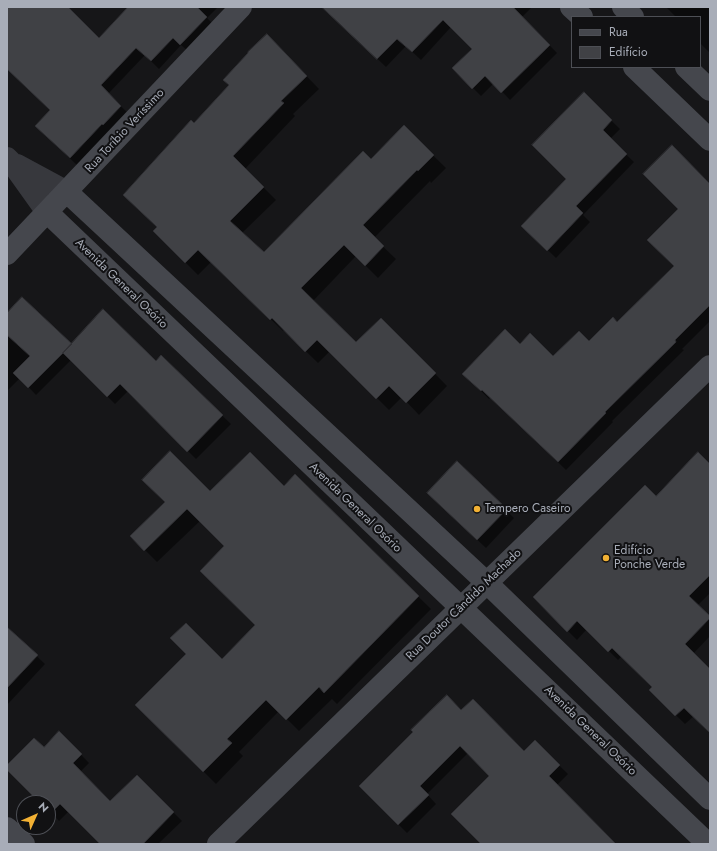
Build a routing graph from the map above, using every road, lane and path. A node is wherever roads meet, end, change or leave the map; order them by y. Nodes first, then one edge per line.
1 (241, 7) edge
2 (571, 7) edge
3 (623, 7) edge
4 (581, 16) edge
5 (632, 16) edge
6 (635, 68) edge
7 (687, 68) edge
8 (710, 90) edge
9 (710, 140) edge
10 (10, 161) edge
11 (67, 192) junction
12 (47, 212) junction
13 (7, 254) edge
14 (242, 354) junction
15 (710, 366) edge
16 (220, 378) junction
17 (354, 458) junction
18 (329, 482) junction
19 (487, 583) junction
20 (461, 609) junction
21 (706, 795) edge
22 (679, 816) junction
23 (7, 828) edge
24 (24, 844) edge
25 (218, 844) edge
26 (708, 844) edge

1 - 11 main road, Rua Toríbio Veríssimo
2 - 4 main road
3 - 5 main road
6 - 9 main road
7 - 8 main road
10 - 11 street, Avenida General Osório
10 - 12 street, Avenida General Osório
11 - 12 main road, Rua Toríbio Veríssimo
11 - 14 main road, Avenida General Osório
12 - 13 main road, Rua Toríbio Veríssimo
12 - 16 main road, Avenida General Osório
14 - 16 main road
14 - 17 main road, Avenida General Osório
15 - 19 main road, Rua Doutor Cândido Machado
16 - 18 main road, Avenida General Osório
17 - 18 main road
17 - 19 main road, Avenida General Osório
18 - 20 main road, Avenida General Osório
19 - 20 main road, Rua Doutor Cândido Machado
19 - 21 main road, Avenida General Osório
20 - 22 main road, Avenida General Osório
20 - 25 main road, Rua Doutor Cândido Machado
21 - 22 main road
22 - 26 main road, Avenida General Osório
23 - 24 main road

